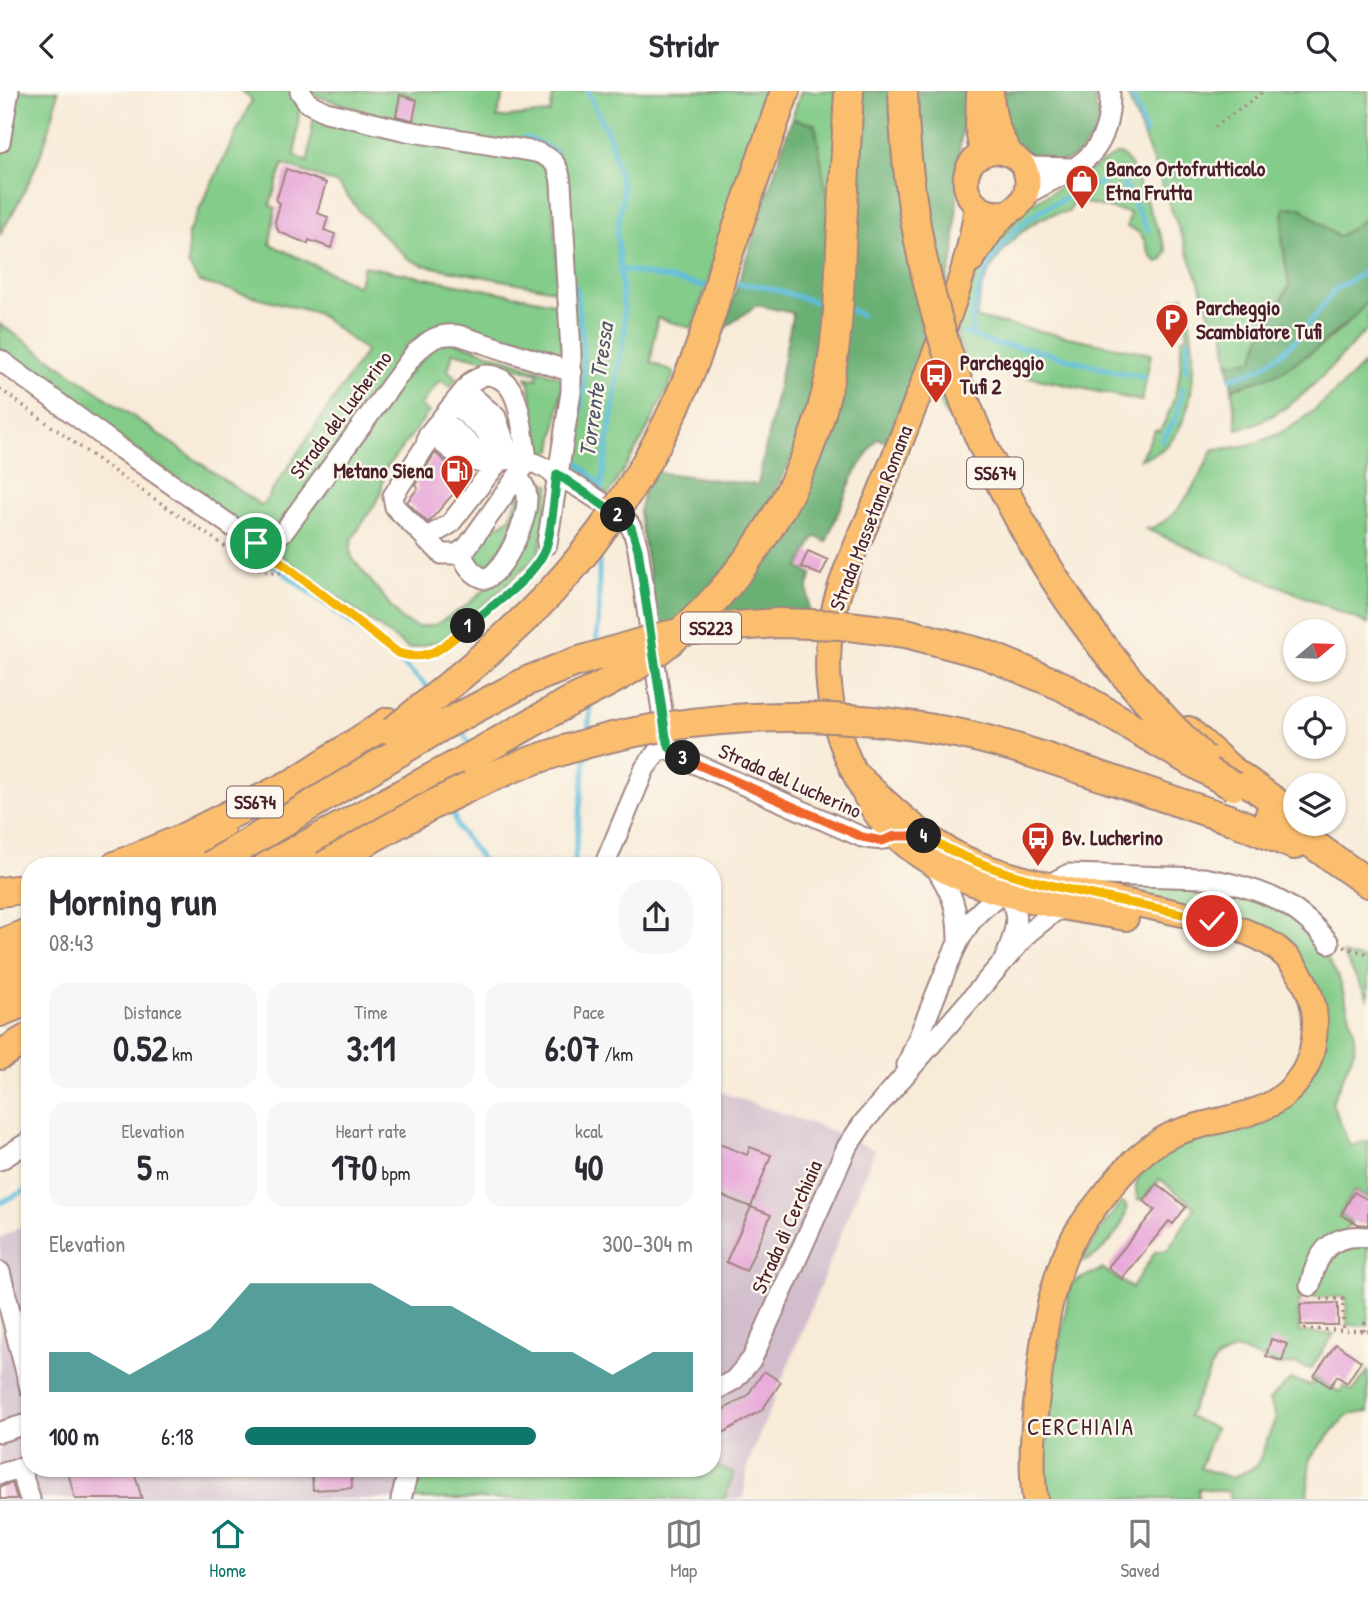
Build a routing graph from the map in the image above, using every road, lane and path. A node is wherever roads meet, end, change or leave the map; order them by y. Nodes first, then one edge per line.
1 (9, 91) edge
2 (300, 91) edge
3 (785, 91) edge
4 (849, 91) edge
5 (903, 91) edge
6 (980, 91) edge
7 (991, 91) edge
8 (1110, 91) edge
9 (1264, 91) edge
10 (1215, 127) dead end
11 (0, 142) edge
12 (982, 155) junction
13 (1014, 157) junction
14 (1074, 168) junction
15 (1017, 203) junction
16 (977, 207) junction
17 (965, 270) junction
18 (0, 360) edge
19 (572, 372) junction
20 (0, 389) edge
21 (448, 411) junction
22 (510, 465) junction
23 (565, 479) junction
24 (427, 541) junction
25 (256, 543) junction
26 (547, 544) joint
27 (461, 552) junction
28 (295, 573) junction
29 (1086, 625) junction
30 (391, 727) junction
31 (670, 748) junction
32 (854, 772) junction
33 (1233, 786) junction
34 (1283, 807) edge
35 (895, 811) junction
36 (895, 836) junction
37 (924, 836) junction
38 (1322, 836) edge
39 (137, 857) edge
40 (187, 857) edge
41 (226, 857) edge
42 (284, 857) edge
43 (340, 857) edge
44 (608, 857) edge
45 (934, 865) junction
46 (1355, 865) edge
47 (1368, 883) edge
48 (1048, 884) junction
49 (21, 889) edge
50 (0, 892) edge
51 (1007, 894) junction
52 (1146, 906) junction
53 (1068, 907) junction
54 (1245, 933) junction
55 (21, 936) edge
56 (958, 941) junction
57 (1329, 943) joint
58 (0, 944) edge
59 (1368, 954) edge
60 (21, 958) edge
61 (1005, 959) junction
62 (0, 966) edge
63 (21, 983) edge
64 (0, 991) edge
65 (21, 1004) edge
66 (0, 1012) edge
67 (21, 1042) edge
68 (0, 1055) edge
69 (903, 1075) junction
70 (21, 1147) edge
71 (0, 1160) edge
72 (1368, 1237) edge
73 (0, 1272) edge
74 (1310, 1286) joint
75 (1365, 1321) dead end
76 (1304, 1329) dead end
77 (1343, 1330) junction
78 (1366, 1331) edge
79 (21, 1353) edge
80 (721, 1388) edge
81 (21, 1426) edge
82 (0, 1432) edge
83 (21, 1471) edge
84 (0, 1474) edge
85 (23, 1477) edge
86 (407, 1477) edge
87 (30, 1499) edge
88 (401, 1499) edge
89 (1035, 1499) edge

1 - 11 street
2 - 19 street
3 - 30 highway, SS674, bridge
4 - 42 highway, bridge
5 - 29 highway, SS674, bridge
6 - 12 main road
7 - 13 main road
8 - 14 street
9 - 10 path
12 - 13 main road
12 - 16 main road, Strada Massetana Romana
13 - 14 street
13 - 15 main road
14 - 15 street
15 - 16 main road
15 - 17 main road, Strada Massetana Romana
16 - 17 main road, Strada Massetana Romana
17 - 32 main road, Strada Massetana Romana
18 - 25 street
19 - 23 street
19 - 25 street, Strada del Lucherino
20 - 28 path
21 - 22 street
21 - 22 street
21 - 22 street
21 - 24 street
22 - 23 street
22 - 24 street
22 - 27 street
22 - 27 street
23 - 26 street
23 - 31 street
24 - 27 street
25 - 28 path
26 - 28 path
29 - 33 highway, SS674, bridge
29 - 34 highway
30 - 39 highway, SS674
30 - 40 highway, SS674
31 - 36 street, Strada del Lucherino
31 - 44 street
32 - 35 main road, Strada Massetana Romana
32 - 36 main road, Strada Massetana Romana
33 - 41 highway, SS223, bridge
33 - 46 highway, SS223
35 - 36 street, Strada del Lucherino
35 - 37 main road, Strada Massetana Romana
36 - 37 street, Strada del Lucherino
36 - 45 main road, Strada Massetana Romana
37 - 48 main road, Strada Massetana Romana
37 - 51 street
38 - 46 highway
43 - 46 highway, SS223, bridge
45 - 51 main road, Strada Massetana Romana
45 - 56 street, Strada di Cerchiaia
46 - 47 highway, SS223
48 - 52 main road, Strada Massetana Romana
48 - 57 street
49 - 50 highway
51 - 52 street
51 - 53 main road, Strada Massetana Romana
51 - 56 street, Strada di Cerchiaia
51 - 61 street, Strada di Cerchiaia
52 - 54 main road, Strada Massetana Romana
53 - 54 main road, Strada Massetana Romana
53 - 61 street, Strada di Cerchiaia
54 - 89 main road, Strada Massetana Romana
55 - 58 highway
56 - 69 street, Strada di Cerchiaia
57 - 59 path
60 - 62 highway
61 - 69 street, Strada di Cerchiaia
63 - 64 highway
65 - 66 highway
67 - 68 highway
69 - 80 street, Strada di Cerchiaia
70 - 71 street
72 - 74 street
73 - 79 street
74 - 77 path
75 - 78 path
76 - 77 path
77 - 78 path
81 - 82 street
83 - 84 street
85 - 87 street
86 - 88 street

